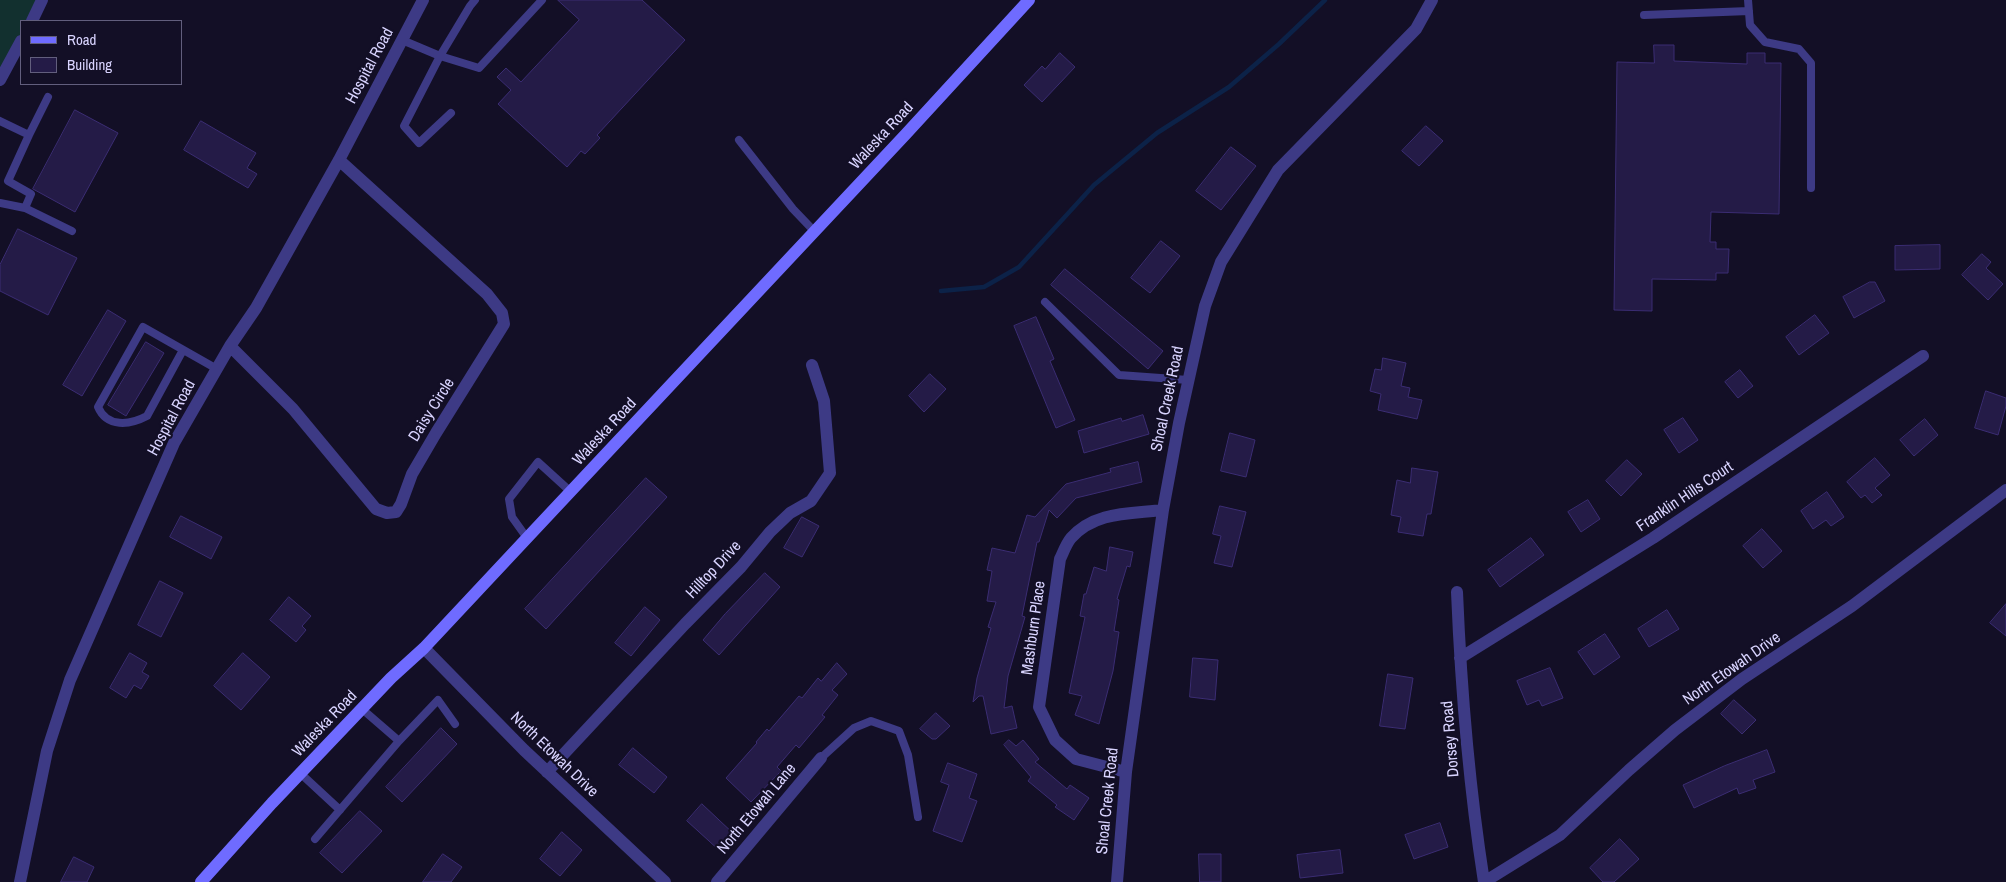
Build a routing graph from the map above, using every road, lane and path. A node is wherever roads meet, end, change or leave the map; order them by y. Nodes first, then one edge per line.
1 (42, 0) edge
2 (423, 0) edge
3 (475, 0) edge
4 (542, 0) edge
5 (1029, 0) edge
6 (1432, 0) edge
7 (1748, 0) edge
8 (1749, 11) junction
9 (1644, 15) dead end
10 (32, 20) edge
11 (402, 40) junction
12 (20, 43) edge
13 (440, 56) junction
14 (0, 80) edge
15 (48, 97) dead end
16 (451, 113) dead end
17 (0, 121) edge
18 (29, 135) junction
19 (738, 140) dead end
20 (339, 160) junction
21 (1811, 188) dead end
22 (0, 204) edge
23 (25, 208) junction
24 (72, 230) dead end
25 (815, 232) junction
26 (1046, 302) dead end
27 (230, 346) junction
28 (183, 350) junction
29 (1923, 356) dead end
30 (812, 365) dead end
31 (217, 369) junction
32 (1188, 380) junction
33 (2006, 490) edge
34 (571, 492) junction
35 (1163, 510) junction
36 (527, 538) junction
37 (1457, 592) dead end
38 (424, 648) junction
39 (1460, 658) junction
40 (362, 708) junction
41 (455, 724) dead end
42 (399, 741) junction
43 (821, 758) joint
44 (547, 772) junction
45 (1126, 772) junction
46 (300, 774) junction
47 (340, 810) junction
48 (918, 817) dead end
49 (315, 839) dead end
50 (20, 882) edge
51 (201, 882) edge
52 (665, 882) edge
53 (716, 882) edge
54 (1117, 882) edge
55 (1484, 882) edge

1 - 10 street
2 - 11 street, Hospital Road
3 - 13 lane
4 - 13 lane
5 - 25 main road, Waleska Road
6 - 32 street, Shoal Creek Road
7 - 8 lane
8 - 9 lane
8 - 21 lane
11 - 13 lane
11 - 20 street, Hospital Road
12 - 14 street
13 - 16 lane
15 - 18 lane
17 - 18 lane
18 - 23 lane
19 - 25 lane
20 - 27 street, Hospital Road
20 - 27 street, Daisy Circle
22 - 23 lane
23 - 24 lane
25 - 34 main road, Waleska Road
26 - 32 lane
27 - 31 street, Hospital Road
28 - 28 lane
28 - 31 lane
29 - 39 street, Franklin Hills Court
30 - 44 street, Hilltop Drive
31 - 50 street, Hospital Road
32 - 35 street, Shoal Creek Road
33 - 55 street, North Etowah Drive
34 - 36 main road, Waleska Road
34 - 36 lane
35 - 45 street, Shoal Creek Road
35 - 45 street, Mashburn Place
36 - 38 main road, Waleska Road
37 - 39 street, Dorsey Road
38 - 40 main road, Waleska Road
38 - 44 street, North Etowah Drive
39 - 55 street, Dorsey Road
40 - 42 lane
40 - 46 main road, Waleska Road
41 - 42 lane
42 - 47 lane
43 - 48 lane
43 - 53 street, North Etowah Lane
44 - 52 street, North Etowah Drive
45 - 54 street, Shoal Creek Road
46 - 47 lane
46 - 51 main road, Waleska Road
47 - 49 lane

